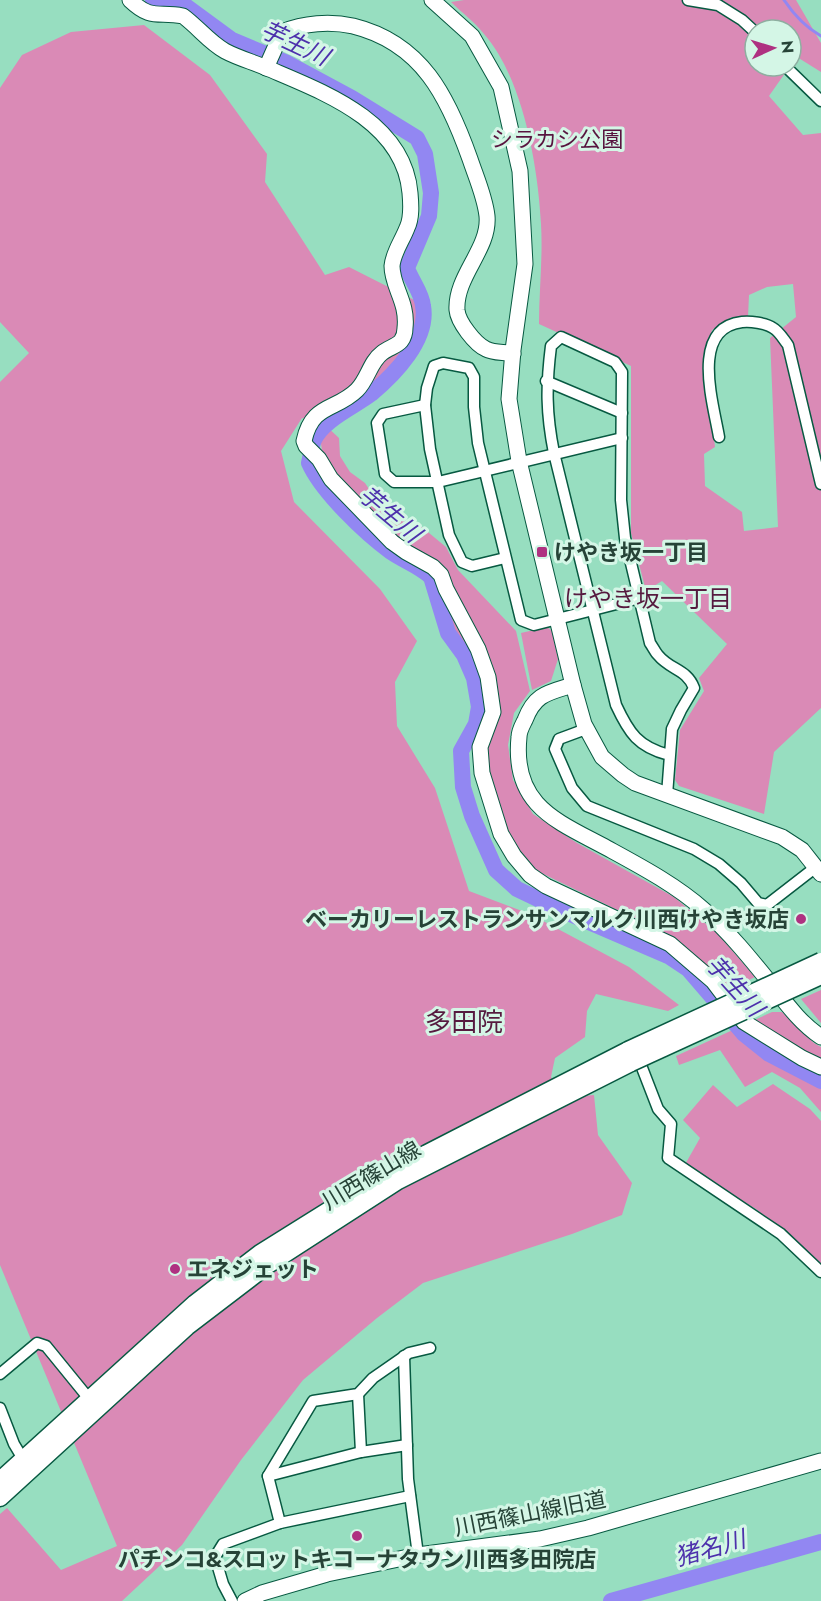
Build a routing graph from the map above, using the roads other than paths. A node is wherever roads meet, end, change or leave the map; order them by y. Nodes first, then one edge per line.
1 (129, 0) edge
2 (432, 0) edge
3 (688, 0) edge
4 (743, 21) edge
5 (267, 65) junction
6 (797, 78) edge
7 (821, 101) edge
8 (513, 354) junction
9 (546, 381) junction
10 (425, 405) junction
11 (622, 413) junction
12 (719, 437) dead end
13 (622, 438) junction
14 (554, 453) junction
15 (519, 461) junction
16 (484, 470) junction
17 (438, 482) junction
18 (821, 484) edge
19 (505, 558) junction
20 (640, 598) junction
21 (594, 610) junction
22 (558, 619) junction
23 (573, 685) junction
24 (586, 729) junction
25 (669, 755) junction
26 (667, 795) junction
27 (819, 870) edge
28 (821, 961) edge
29 (821, 976) edge
30 (821, 1037) edge
31 (633, 1058) junction
32 (821, 1067) edge
33 (821, 1272) edge
34 (430, 1348) dead end
35 (404, 1356) junction
36 (0, 1374) edge
37 (358, 1394) junction
38 (90, 1400) junction
39 (0, 1408) edge
40 (407, 1445) junction
41 (361, 1452) junction
42 (22, 1459) junction
43 (821, 1461) edge
44 (268, 1476) junction
45 (0, 1480) edge
46 (410, 1496) junction
47 (0, 1498) edge
48 (280, 1523) junction
49 (418, 1555) junction
50 (232, 1601) edge
51 (245, 1601) edge

1 - 5 street
2 - 8 street
3 - 4 street
5 - 8 street
5 - 32 street
6 - 7 street
8 - 15 street
9 - 11 street
9 - 11 street
9 - 14 street
10 - 16 street
10 - 17 street
10 - 17 street
11 - 13 street
12 - 18 street
13 - 14 street
13 - 20 street
14 - 15 street
14 - 21 street
15 - 16 street
15 - 22 street
16 - 17 street
16 - 19 street
17 - 19 street
19 - 22 street
20 - 21 street
20 - 25 street
21 - 22 street
21 - 25 street
22 - 23 street
23 - 24 street
23 - 30 street
24 - 26 street
24 - 27 street
25 - 26 street
26 - 27 street
28 - 31 main road, 川西篠山線, bridge
29 - 31 main road, 川西篠山線, bridge
31 - 33 street
31 - 38 main road, 川西篠山線
31 - 47 main road, 川西篠山線
34 - 35 street
35 - 37 street
35 - 40 street
36 - 38 street
37 - 41 street
37 - 44 street
38 - 42 main road, 川西篠山線
39 - 42 street
40 - 41 street
40 - 46 street
41 - 44 street
42 - 45 main road, 川西篠山線
43 - 49 street, 川西篠山線旧道
44 - 48 street
46 - 48 street
46 - 49 street
48 - 50 street
49 - 51 street, 川西篠山線旧道

